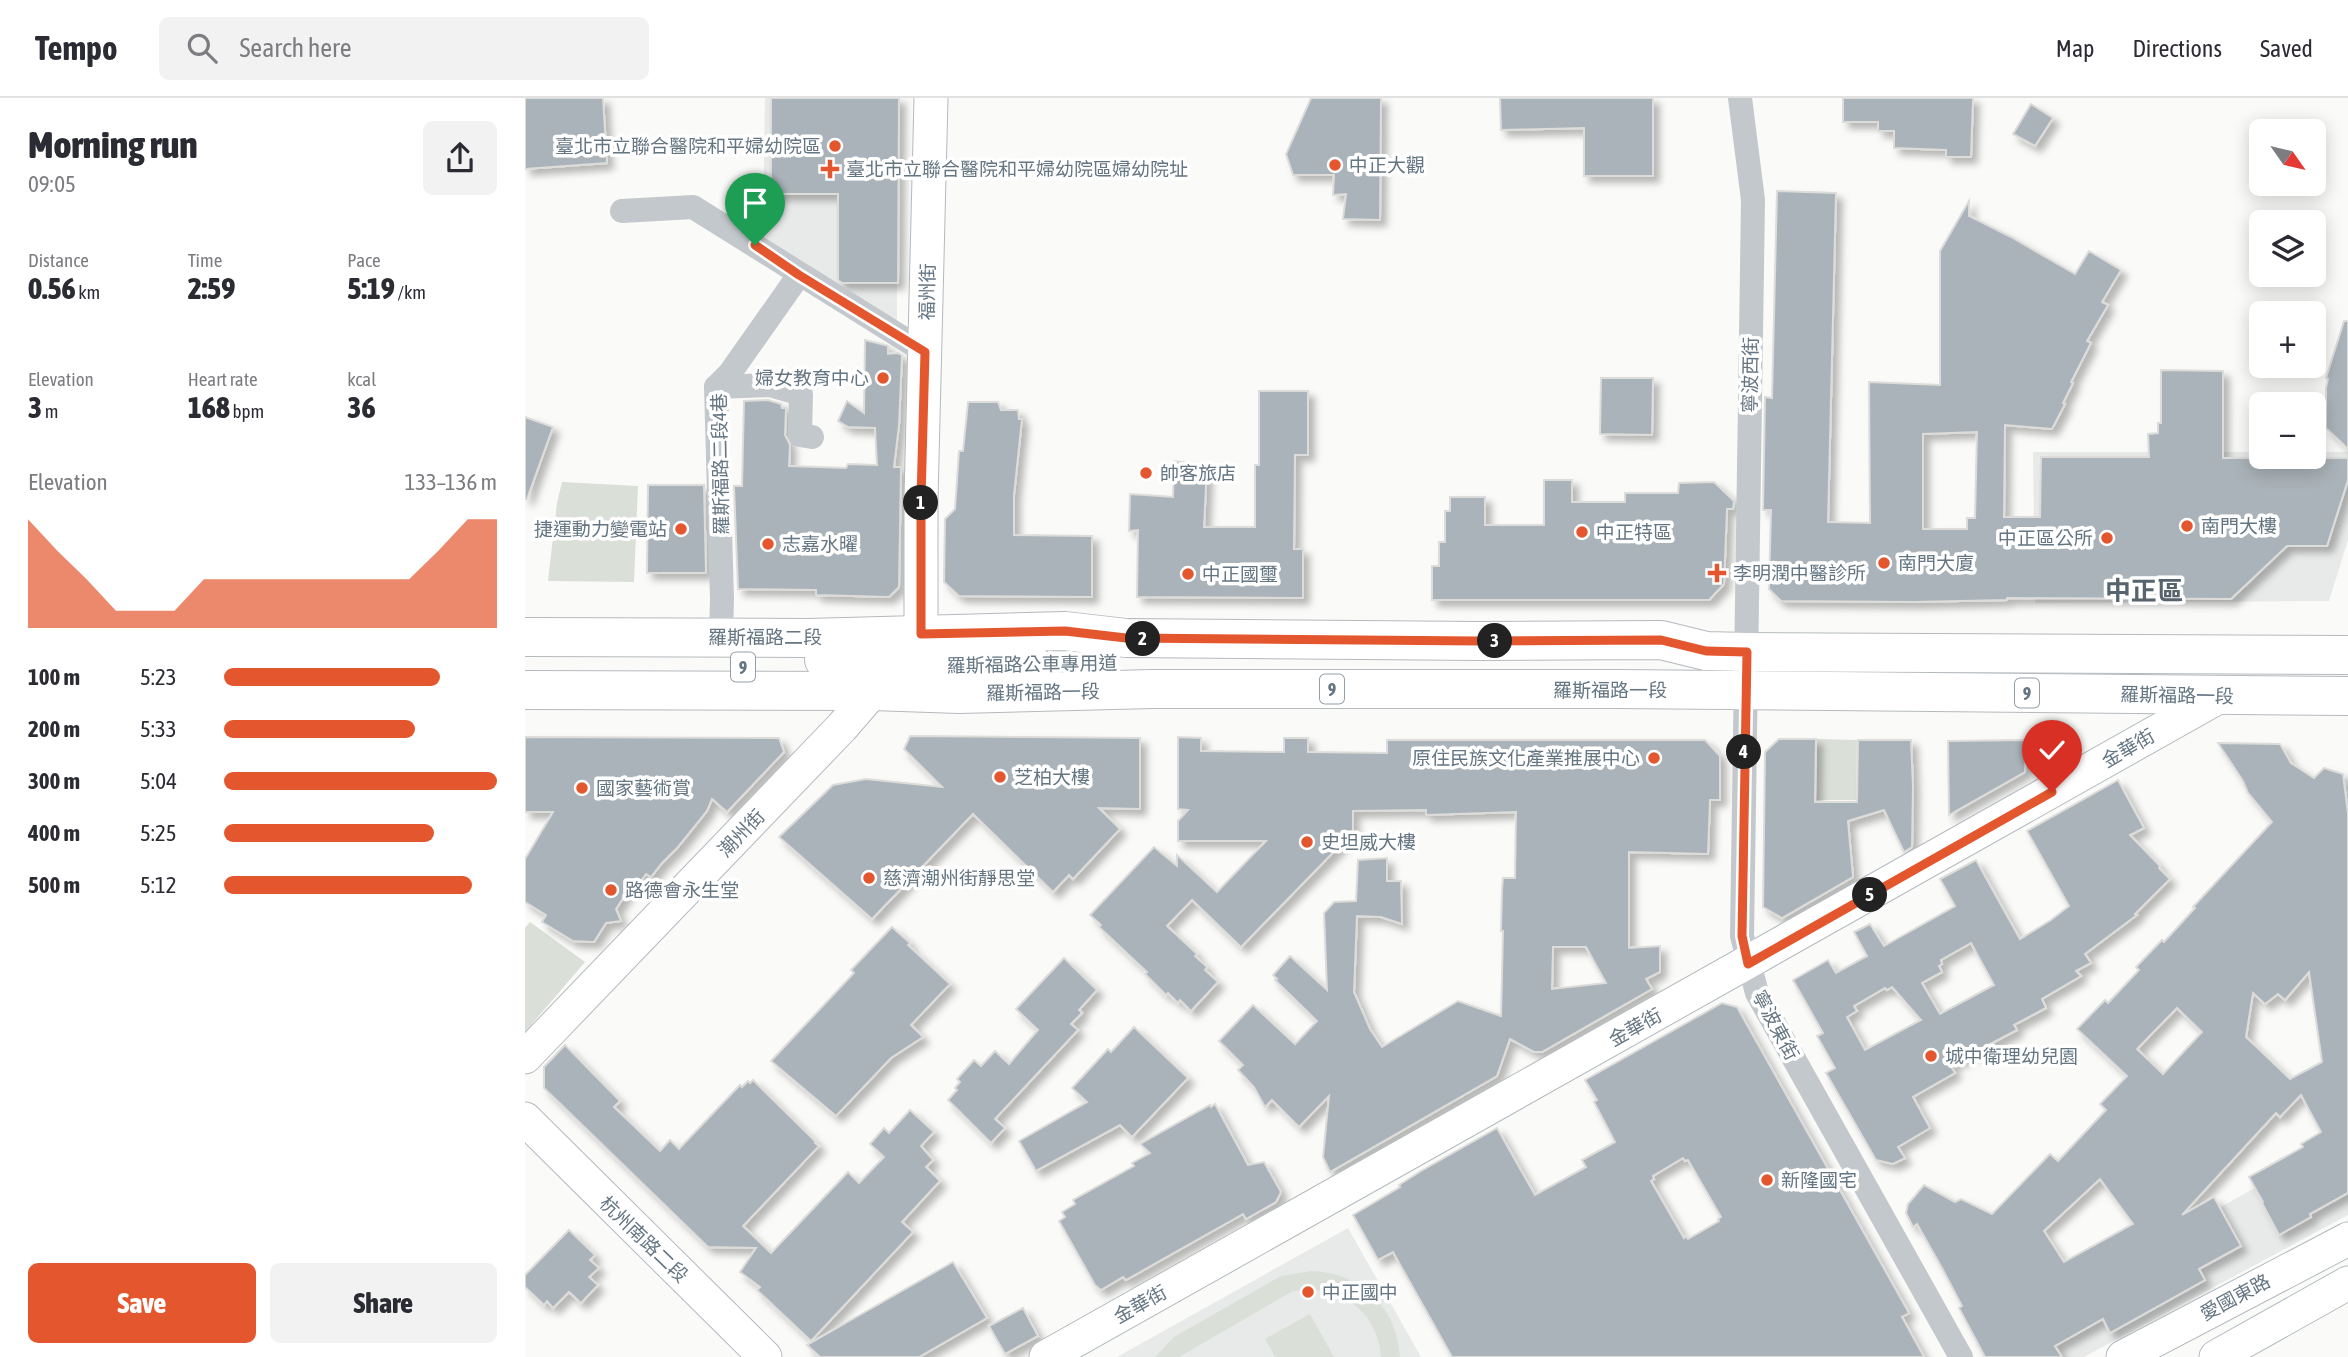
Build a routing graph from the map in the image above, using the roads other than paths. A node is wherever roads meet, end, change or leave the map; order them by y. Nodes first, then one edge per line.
1 (931, 98) edge
2 (1740, 98) edge
3 (622, 211) dead end
4 (799, 275) junction
5 (925, 352) junction
6 (716, 387) junction
7 (812, 437) dead end
8 (525, 637) edge
9 (721, 637) junction
10 (1747, 652) junction
11 (2348, 655) edge
12 (525, 657) edge
13 (525, 669) edge
14 (898, 671) junction
15 (525, 690) edge
16 (1745, 691) junction
17 (959, 694) joint
18 (2222, 695) junction
19 (2348, 696) edge
20 (1748, 964) junction
21 (525, 1057) edge
22 (525, 1119) edge
23 (2348, 1239) edge
24 (2348, 1283) edge
25 (765, 1357) edge
26 (1047, 1357) edge
27 (1961, 1357) edge
28 (2123, 1357) edge
29 (2216, 1357) edge

1 - 5 street, 福州街
2 - 10 street, 寧波西街
3 - 4 street
4 - 5 street
4 - 6 street, 羅斯福路二段4巷
5 - 14 street, 福州街
6 - 7 street
6 - 9 street, 羅斯福路二段4巷
8 - 9 main road, 羅斯福路二段 / 9
9 - 14 main road, 羅斯福路二段 / 9
10 - 11 main road, 羅斯福路一段 / 9
10 - 14 main road, 羅斯福路一段 / 9
10 - 16 street, 寧波東街
12 - 14 main road, 羅斯福路公車專用道 / 9
13 - 14 main road, 羅斯福路公車專用道 / 9
14 - 15 main road, 9
14 - 17 main road, 羅斯福路公車專用道 / 9
14 - 21 street, 潮州街
16 - 17 main road, 羅斯福路一段 / 9
16 - 18 main road, 羅斯福路一段 / 9
16 - 20 street, 寧波東街
18 - 19 main road, 羅斯福路一段 / 9
18 - 20 street, 金華街
20 - 26 street, 金華街
20 - 27 street, 寧波東街
22 - 25 street, 杭州南路二段
23 - 28 street, 愛國東路
24 - 29 street

